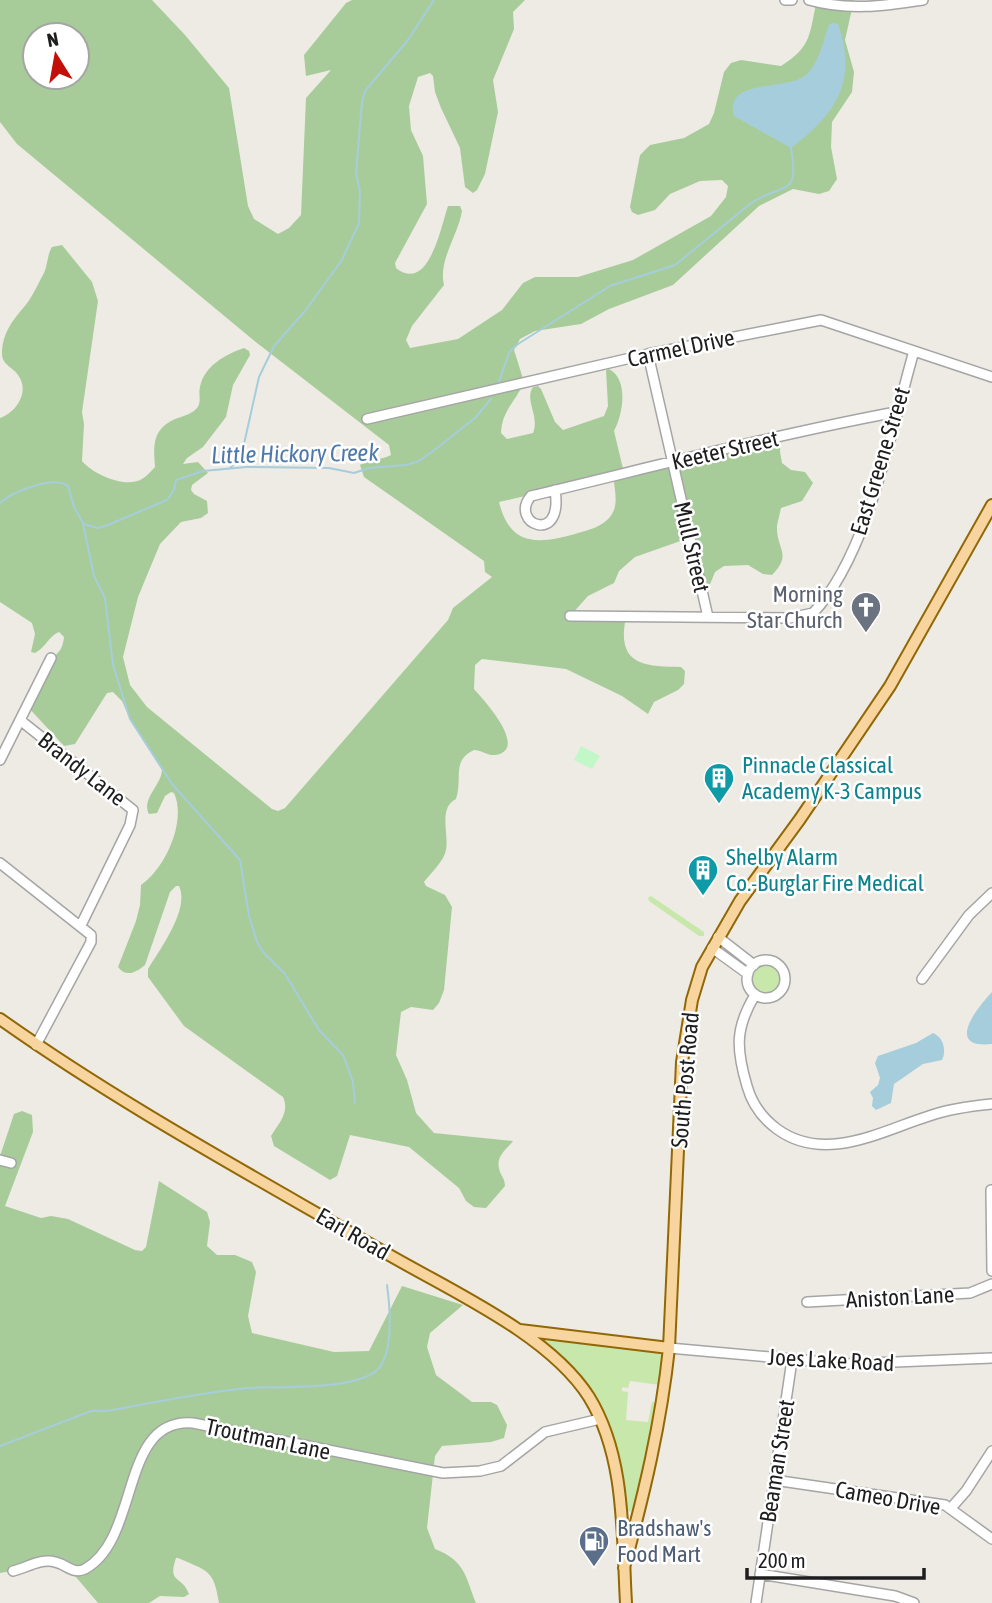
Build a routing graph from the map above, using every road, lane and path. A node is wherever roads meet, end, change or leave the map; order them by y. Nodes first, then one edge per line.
1 (785, 0) edge
2 (792, 0) edge
3 (809, 0) edge
4 (923, 0) edge
5 (914, 351) junction
6 (648, 354) junction
7 (992, 377) edge
8 (896, 412) junction
9 (367, 419) dead end
10 (673, 462) junction
11 (555, 490) dead end
12 (992, 505) edge
13 (570, 616) dead end
14 (708, 617) junction
15 (51, 658) dead end
16 (20, 720) junction
17 (0, 760) edge
18 (0, 863) edge
19 (992, 893) edge
20 (81, 925) junction
21 (718, 937) junction
22 (712, 948) junction
23 (754, 965) junction
24 (748, 974) junction
25 (922, 979) dead end
26 (755, 995) junction
27 (0, 1019) edge
28 (36, 1045) junction
29 (992, 1104) edge
30 (0, 1160) edge
31 (11, 1163) dead end
32 (992, 1190) edge
33 (992, 1271) edge
34 (992, 1284) edge
35 (807, 1302) dead end
36 (517, 1330) junction
37 (669, 1349) junction
38 (992, 1358) edge
39 (792, 1360) junction
40 (600, 1419) junction
41 (992, 1451) edge
42 (774, 1480) junction
43 (639, 1508) junction
44 (951, 1508) junction
45 (620, 1520) junction
46 (636, 1523) junction
47 (992, 1539) edge
48 (624, 1568) junction
49 (13, 1571) dead end
50 (760, 1574) junction
51 (626, 1603) edge
52 (756, 1603) edge
53 (914, 1603) edge

1 - 2 street
3 - 4 street
5 - 6 street, Carmel Drive
5 - 7 street, Carmel Drive
5 - 8 street, East Greene Street
6 - 9 street, Carmel Drive
6 - 10 street, Mull Street
8 - 10 street, Keeter Street
8 - 14 street, East Greene Street
10 - 11 street, Keeter Street
10 - 14 street, Mull Street
12 - 21 main road, South Post Road
13 - 14 street
15 - 16 street
16 - 17 street
16 - 20 street, Brandy Lane
18 - 20 street
19 - 25 street
20 - 28 street
21 - 22 main road, South Post Road
21 - 23 street
22 - 24 street
22 - 37 main road, South Post Road
23 - 24 street
23 - 26 street
24 - 26 street
26 - 29 street
27 - 28 main road, Earl Road
28 - 36 main road, Earl Road
30 - 31 street
32 - 33 street
34 - 35 street, Aniston Lane
36 - 37 main road
36 - 40 main road, Earl Road
37 - 39 street, Joes Lake Road
37 - 43 main road, South Post Road
38 - 39 street, Joes Lake Road
39 - 42 street, Beaman Street
40 - 45 main road, Earl Road
40 - 49 street, Troutman Lane
41 - 44 street
42 - 44 street, Cameo Drive
42 - 50 street, Beaman Street
43 - 45 main road
43 - 46 main road, South Post Road
44 - 47 street, Cameo Drive
45 - 46 main road
45 - 48 main road, South Post Road
46 - 48 main road, South Post Road
48 - 51 main road, South Post Road
50 - 52 street, Beaman Street
50 - 53 street

